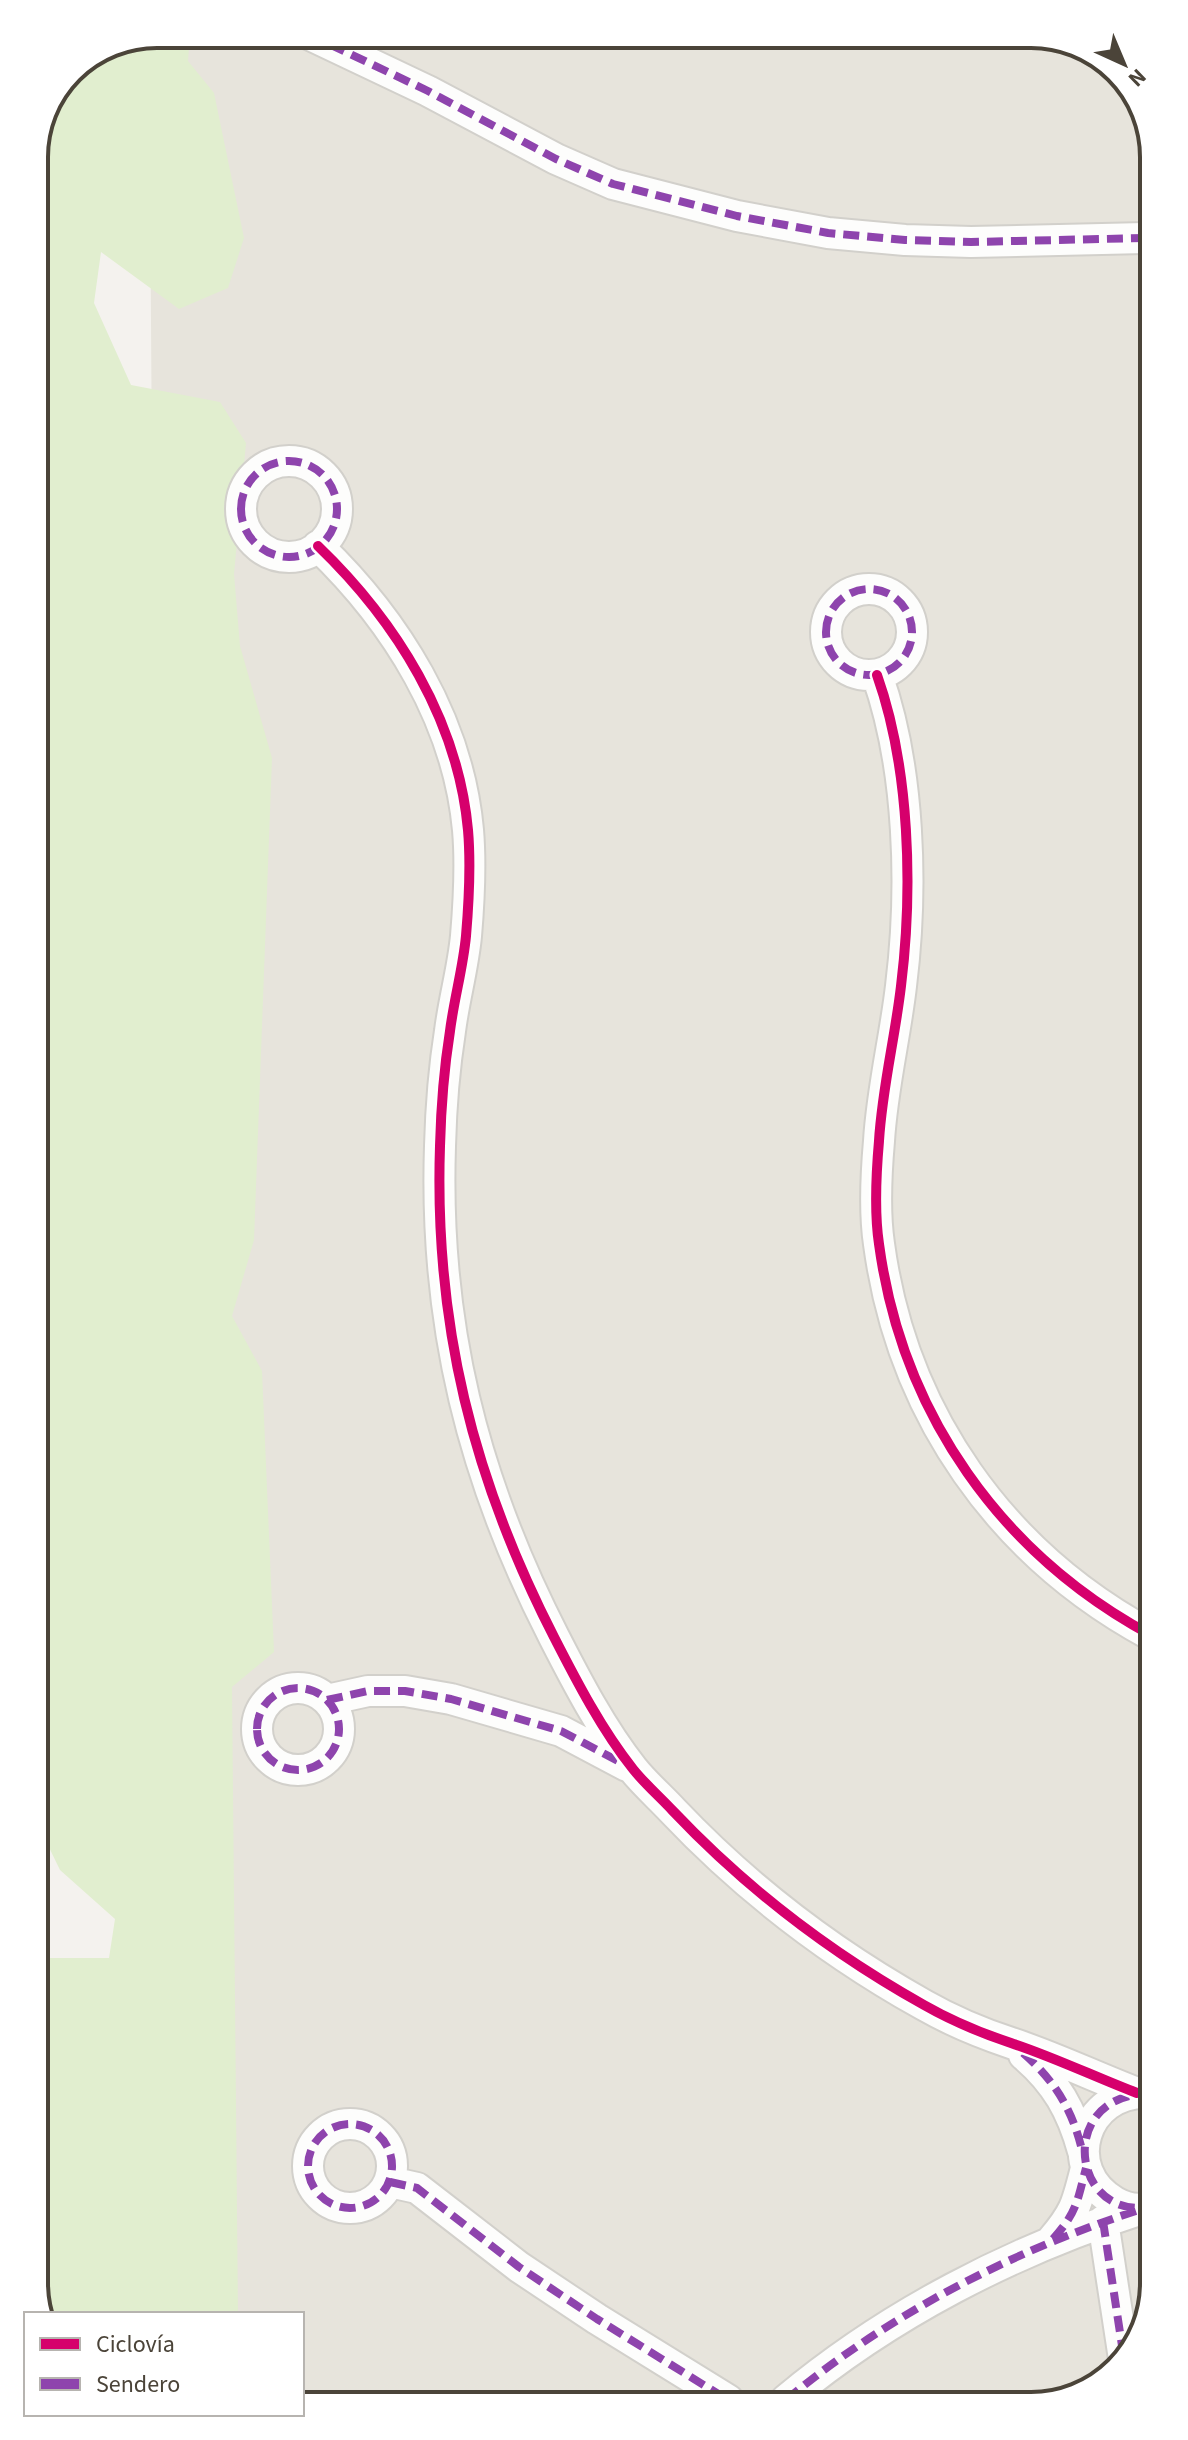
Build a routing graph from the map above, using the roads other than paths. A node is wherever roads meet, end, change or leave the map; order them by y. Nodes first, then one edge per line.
1 (337, 48) edge
2 (1140, 238) edge
3 (318, 546) dead end
4 (877, 675) dead end
5 (1140, 1628) edge
6 (327, 1700) dead end
7 (633, 1768) junction
8 (1010, 2043) junction
9 (1140, 2091) edge
10 (1140, 2094) edge
11 (1084, 2160) junction
12 (390, 2182) dead end
13 (1140, 2208) edge
14 (1140, 2210) edge
15 (1103, 2221) junction
16 (1051, 2242) junction
17 (1122, 2343) edge
18 (715, 2392) edge
19 (797, 2392) edge

1 - 2 street
3 - 7 street
4 - 5 street
6 - 7 street
7 - 8 street
8 - 9 street
8 - 11 street
10 - 11 street
11 - 13 street
11 - 16 street
12 - 18 street
14 - 15 street
15 - 16 street
15 - 17 street
16 - 19 street

